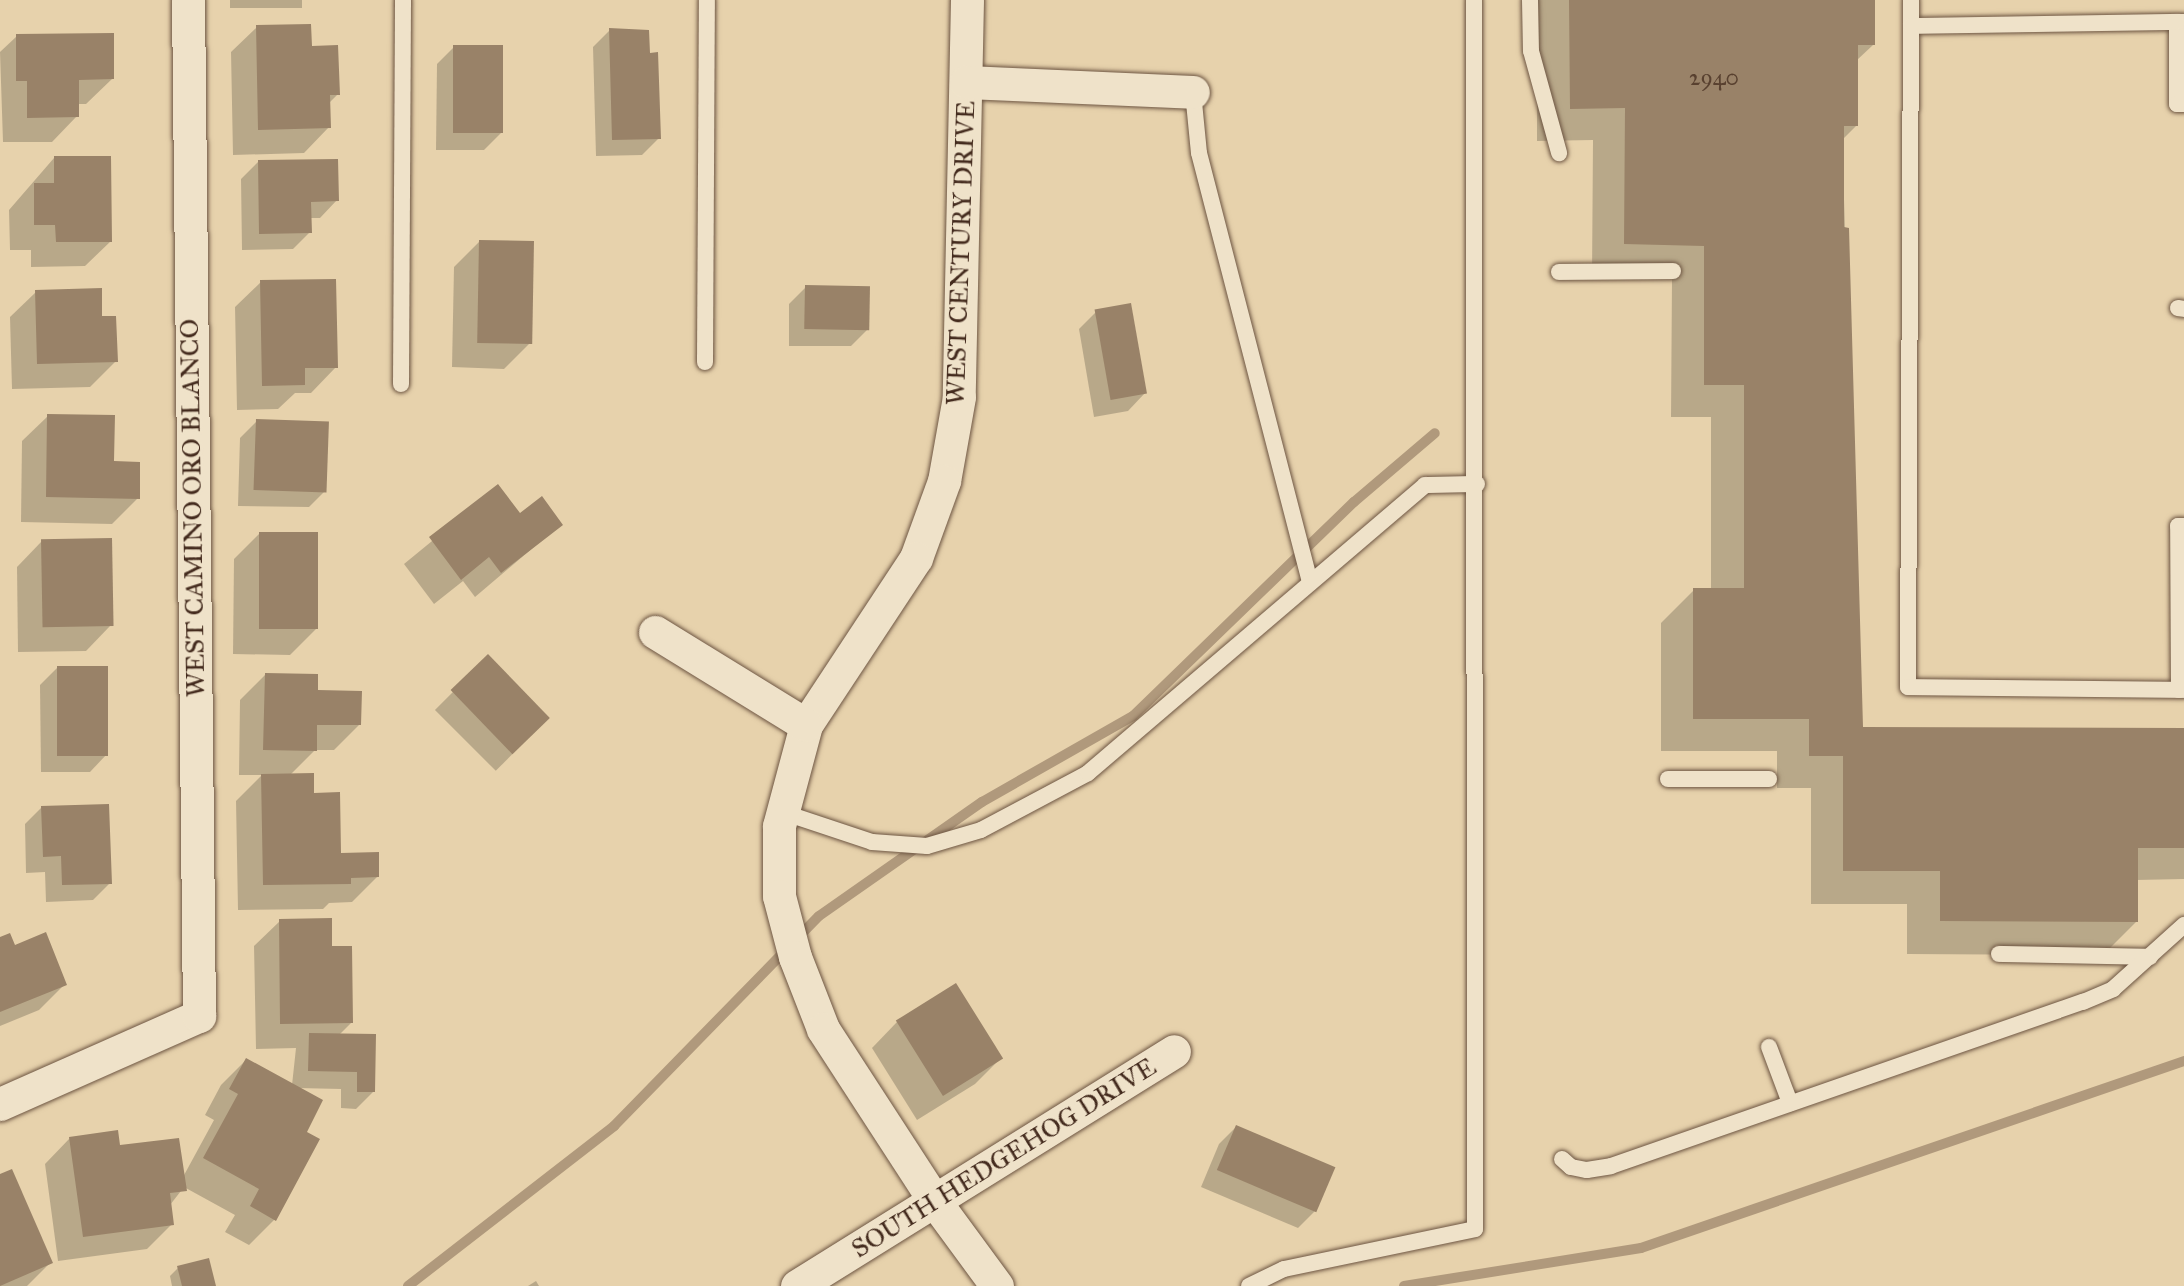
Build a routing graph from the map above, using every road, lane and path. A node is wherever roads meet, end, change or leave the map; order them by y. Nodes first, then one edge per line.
1 (188, 0) edge
2 (403, 0) edge
3 (707, 0) edge
4 (967, 0) edge
5 (1474, 0) edge
6 (1530, 0) edge
7 (1911, 0) edge
8 (2181, 22) edge
9 (1910, 26) junction
10 (966, 82) junction
11 (1192, 92) joint
12 (2184, 104) edge
13 (1559, 153) dead end
14 (1673, 271) dead end
15 (1559, 272) dead end
16 (705, 362) dead end
17 (401, 384) dead end
18 (1477, 484) junction
19 (2181, 526) edge
20 (1310, 583) junction
21 (655, 632) dead end
22 (2181, 690) edge
23 (807, 725) junction
24 (1668, 779) dead end
25 (1769, 779) dead end
26 (782, 811) junction
27 (2184, 925) edge
28 (1999, 954) dead end
29 (2150, 957) junction
30 (1769, 1047) dead end
31 (1174, 1051) dead end
32 (1790, 1103) junction
33 (0, 1104) edge
34 (1562, 1159) dead end
35 (936, 1203) junction
36 (797, 1286) edge
37 (996, 1286) edge
38 (1249, 1286) edge

1 - 33 street, WEST CAMINO ORO BLANCO
2 - 17 lane
3 - 16 lane
4 - 10 street, WEST CENTURY DRIVE
5 - 18 lane
6 - 13 lane
7 - 9 lane
8 - 9 lane
8 - 12 lane
9 - 22 lane
10 - 11 street
10 - 23 street, WEST CENTURY DRIVE
11 - 20 lane
14 - 15 lane
18 - 20 lane
18 - 38 lane
19 - 22 lane
20 - 26 lane
21 - 23 street
23 - 26 street, WEST CENTURY DRIVE
24 - 25 lane
26 - 35 street, WEST CENTURY DRIVE
27 - 29 lane
28 - 29 lane
29 - 32 lane
30 - 32 lane
31 - 35 street, SOUTH HEDGEHOG DRIVE
32 - 34 lane
35 - 36 street, SOUTH HEDGEHOG DRIVE
35 - 37 street, WEST CENTURY DRIVE

